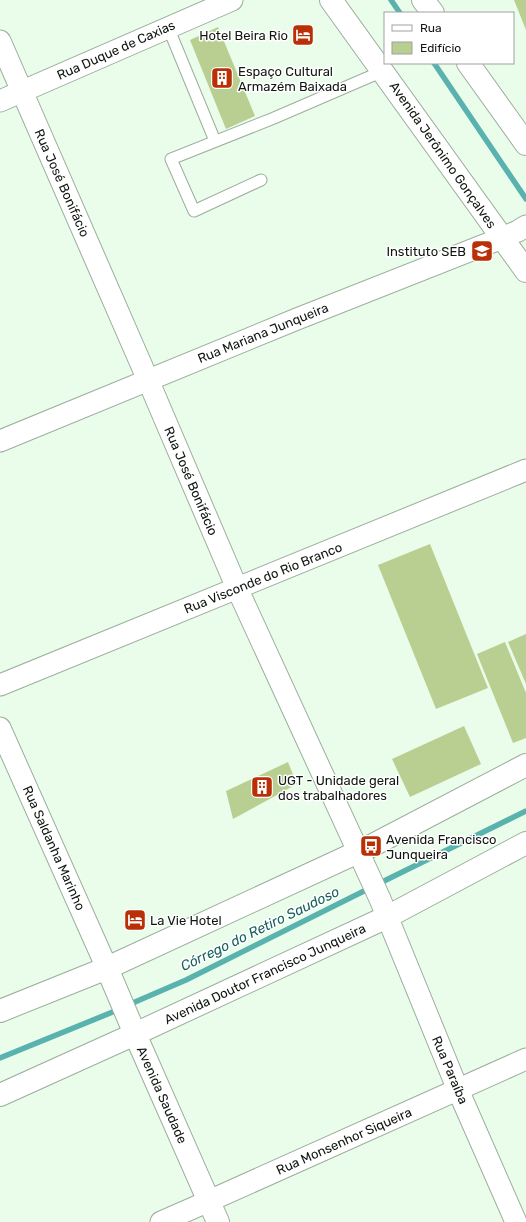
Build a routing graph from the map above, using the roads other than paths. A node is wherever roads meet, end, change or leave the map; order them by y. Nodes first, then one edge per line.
1 (232, 0) edge
2 (331, 0) edge
3 (424, 0) edge
4 (432, 12) edge
5 (168, 27) junction
6 (0, 42) edge
7 (469, 64) edge
8 (383, 71) junction
9 (22, 92) junction
10 (0, 101) edge
11 (215, 141) junction
12 (526, 144) edge
13 (261, 180) dead end
14 (515, 232) edge
15 (526, 271) edge
16 (148, 380) junction
17 (0, 441) edge
18 (526, 470) edge
19 (237, 588) junction
20 (0, 685) edge
21 (0, 728) edge
22 (526, 765) edge
23 (526, 843) edge
24 (361, 859) junction
25 (384, 908) junction
26 (110, 976) junction
27 (0, 1011) edge
28 (132, 1028) junction
29 (526, 1059) edge
30 (458, 1090) junction
31 (0, 1095) edge
32 (209, 1202) junction
33 (160, 1222) edge
34 (218, 1222) edge
35 (516, 1222) edge

1 - 5 street, Rua Duque de Caxias
2 - 8 main road, Avenida Jerônimo Gonçalves
3 - 4 main road
5 - 9 street, Rua Duque de Caxias
5 - 11 lane
6 - 9 street, Rua José Bonifácio
7 - 12 main road
8 - 11 lane
8 - 14 main road, Avenida Jerônimo Gonçalves
9 - 10 street, Rua Duque de Caxias
9 - 16 street, Rua José Bonifácio
11 - 13 lane
14 - 15 main road, Avenida Jerônimo Gonçalves
14 - 16 street, Rua Mariana Junqueira
16 - 17 street, Rua Mariana Junqueira
16 - 19 street, Rua José Bonifácio
18 - 19 street, Rua Visconde do Rio Branco
19 - 20 street, Rua Visconde do Rio Branco
19 - 24 street, Rua José Bonifácio
21 - 26 street, Rua Saldanha Marinho
22 - 24 main road
23 - 25 main road, Avenida Doutor Francisco Junqueira
24 - 25 street, Rua José Bonifácio
24 - 26 main road
25 - 28 main road, Avenida Doutor Francisco Junqueira
25 - 30 street, Rua Paraíba
26 - 27 main road
26 - 28 main road, Avenida Saudade
28 - 31 main road, Avenida Doutor Francisco Junqueira
28 - 32 main road, Avenida Saudade
29 - 30 street, Rua Monsenhor Siqueira
30 - 32 street, Rua Monsenhor Siqueira
30 - 35 street, Rua Paraíba
32 - 33 street, Rua Monsenhor Siqueira
32 - 34 main road, Avenida Saudade

